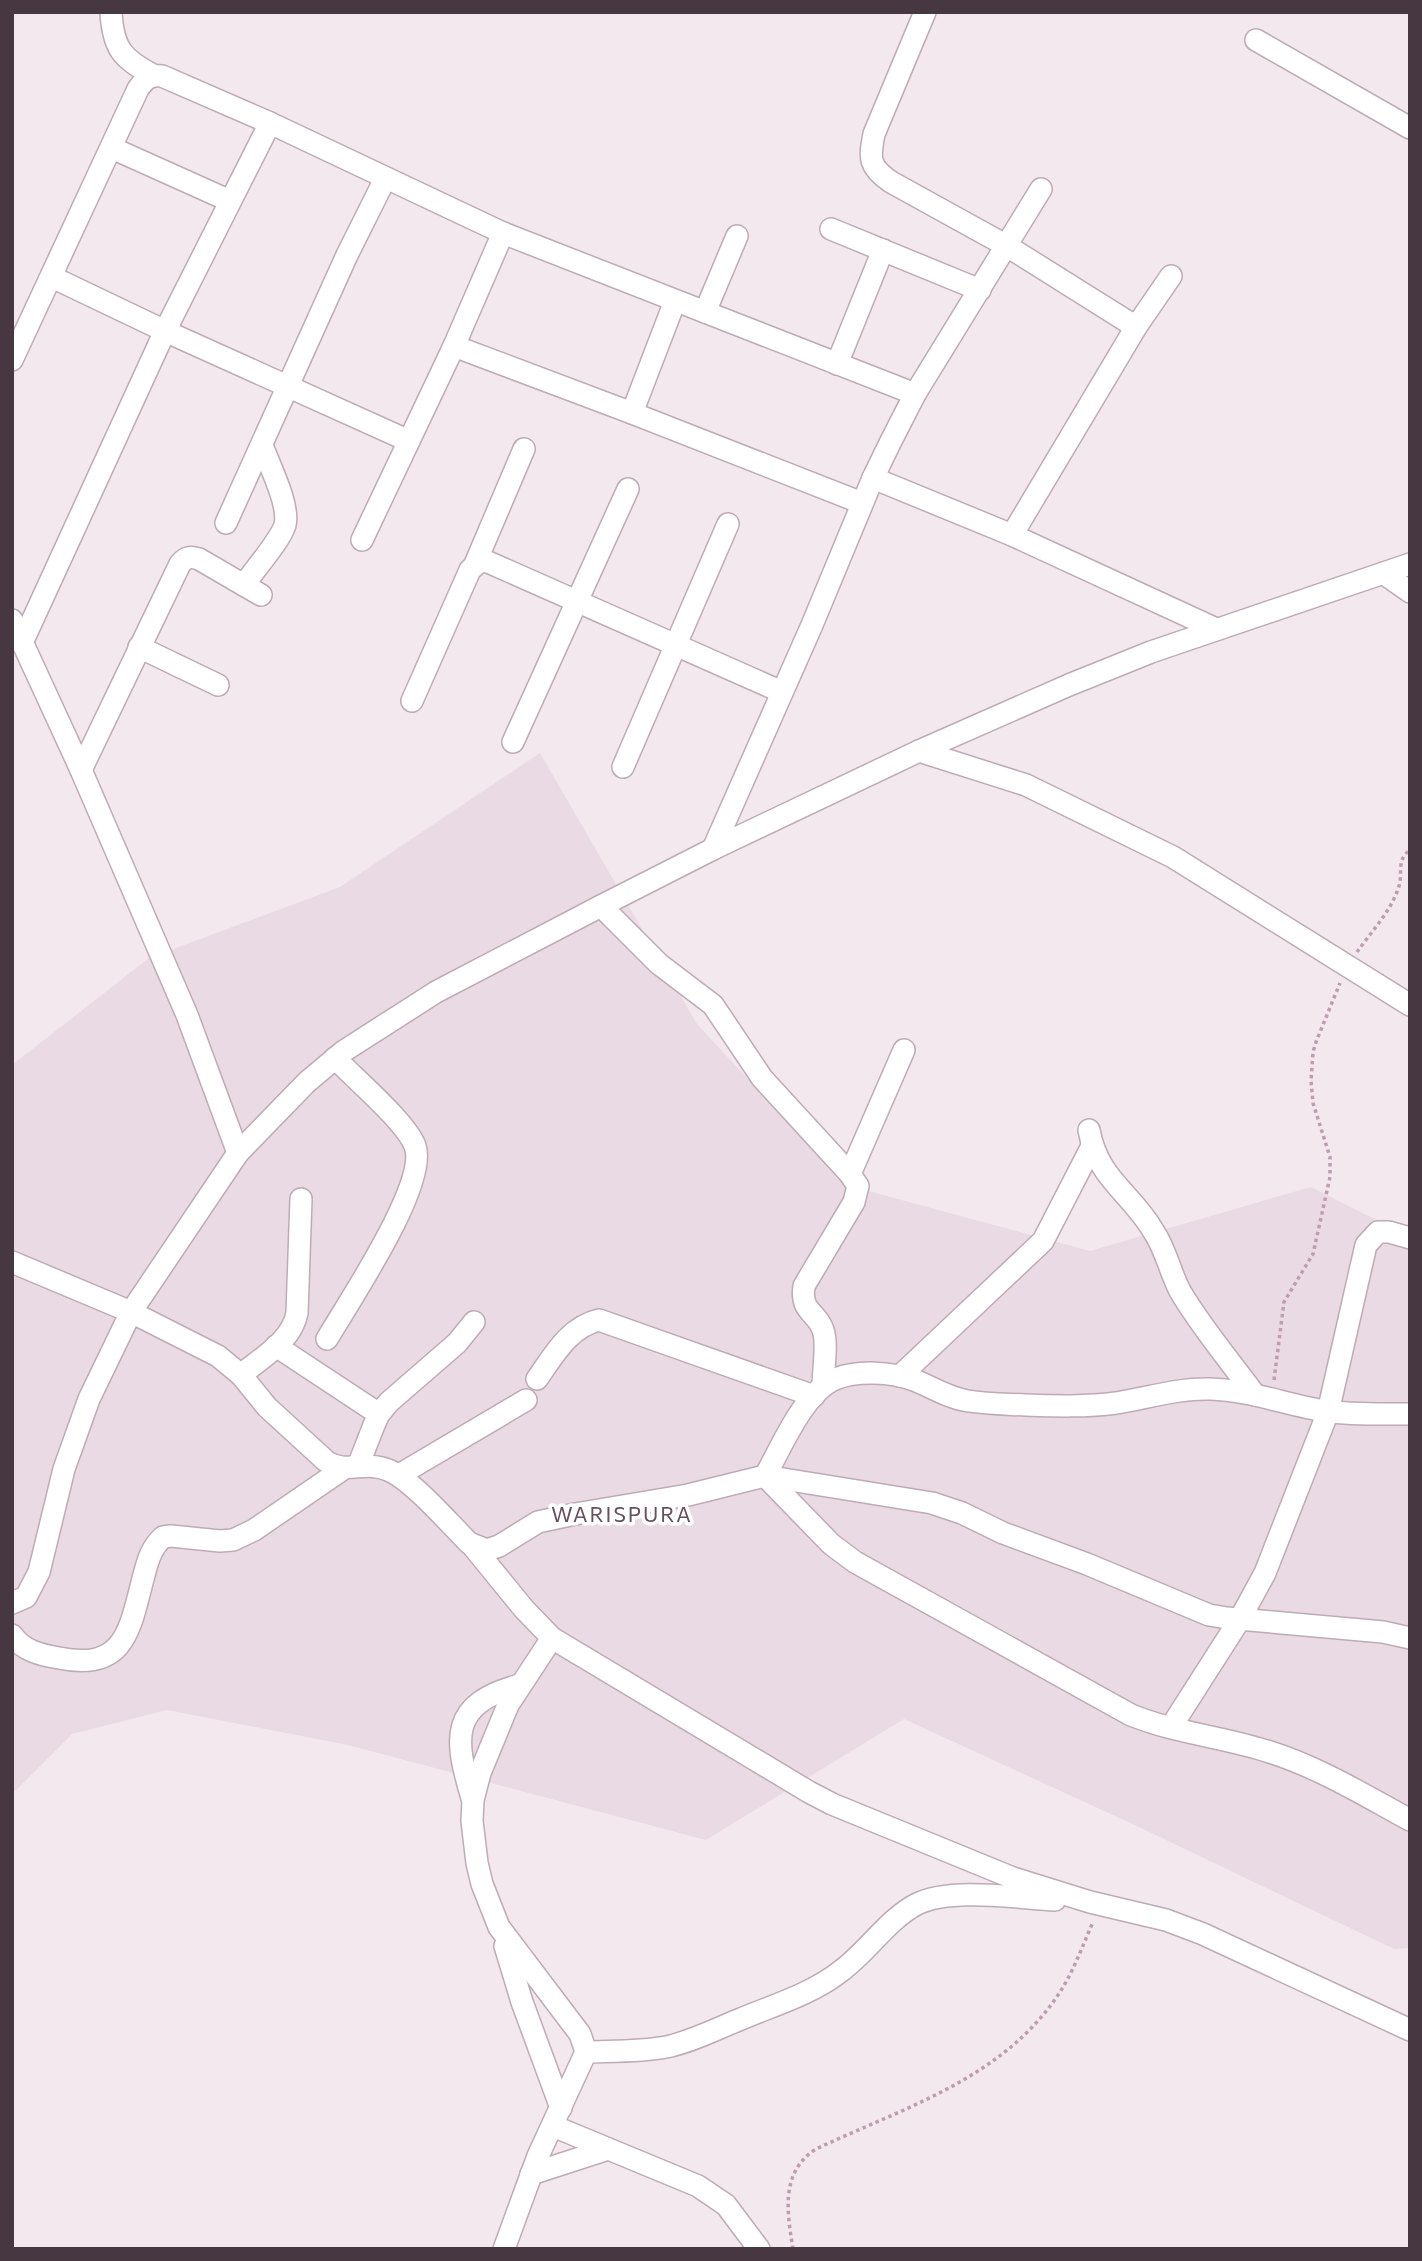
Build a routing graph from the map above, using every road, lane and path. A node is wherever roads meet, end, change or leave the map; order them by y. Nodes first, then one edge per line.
1 (111, 12) edge
2 (925, 12) edge
3 (1256, 40) dead end
4 (153, 75) junction
5 (270, 123) junction
6 (1410, 128) edge
7 (112, 148) junction
8 (386, 179) junction
9 (1041, 189) dead end
10 (230, 201) junction
11 (831, 229) dead end
12 (503, 233) junction
13 (737, 236) dead end
14 (1007, 246) junction
15 (884, 250) junction
16 (1171, 276) dead end
17 (52, 277) junction
18 (980, 290) junction
19 (675, 300) junction
20 (705, 312) junction
21 (1136, 327) junction
22 (164, 331) junction
23 (454, 346) junction
24 (12, 360) edge
25 (836, 364) junction
26 (288, 387) junction
27 (915, 394) junction
28 (632, 413) junction
29 (409, 441) junction
30 (262, 445) junction
31 (524, 449) dead end
32 (873, 478) junction
33 (628, 489) dead end
34 (862, 503) junction
35 (226, 523) dead end
36 (728, 524) dead end
37 (1012, 535) junction
38 (362, 540) dead end
39 (475, 564) junction
40 (1410, 564) edge
41 (1383, 573) junction
42 (1410, 592) edge
43 (577, 601) junction
44 (12, 620) edge
45 (1216, 629) junction
46 (22, 643) junction
47 (675, 644) junction
48 (139, 647) junction
49 (218, 685) dead end
50 (782, 692) junction
51 (412, 701) dead end
52 (513, 742) dead end
53 (919, 751) junction
54 (623, 767) dead end
55 (81, 770) junction
56 (713, 849) junction
57 (1410, 850) edge
58 (601, 906) junction
59 (1347, 967) junction
60 (1410, 1005) edge
61 (904, 1051) dead end
62 (334, 1058) junction
63 (238, 1153) junction
64 (850, 1174) junction
65 (301, 1199) dead end
66 (1410, 1238) edge
67 (12, 1262) edge
68 (131, 1312) junction
69 (474, 1322) dead end
70 (327, 1339) dead end
71 (276, 1346) junction
72 (241, 1375) junction
73 (900, 1376) junction
74 (537, 1379) dead end
75 (818, 1391) junction
76 (1264, 1397) junction
77 (526, 1400) dead end
78 (1328, 1412) junction
79 (380, 1414) junction
80 (1410, 1414) edge
81 (350, 1467) junction
82 (399, 1475) junction
83 (765, 1476) junction
84 (469, 1543) junction
85 (12, 1603) edge
86 (1240, 1619) junction
87 (12, 1635) edge
88 (552, 1638) junction
89 (1410, 1639) edge
90 (520, 1685) junction
91 (1171, 1727) junction
92 (473, 1800) junction
93 (1410, 1819) edge
94 (1096, 1903) junction
95 (499, 1927) junction
96 (1410, 2030) edge
97 (586, 2053) junction
98 (557, 2117) junction
99 (608, 2149) junction
100 (531, 2174) junction
101 (504, 2249) edge
102 (759, 2249) edge
103 (793, 2249) edge

1 - 4 street
2 - 14 street
3 - 6 street
4 - 5 street
4 - 7 street
5 - 8 street
5 - 10 street
7 - 10 street
7 - 17 street
8 - 12 street
8 - 26 street
9 - 14 street
10 - 22 street
11 - 15 street
12 - 19 street
12 - 23 street
13 - 20 street
14 - 18 street
14 - 21 street
15 - 18 street
15 - 25 street
16 - 21 street
17 - 22 street
17 - 24 street
18 - 27 street
19 - 20 street
19 - 28 street
20 - 25 street
21 - 37 street
22 - 26 street
22 - 46 street
23 - 28 street
23 - 29 street
25 - 27 street
26 - 29 street
26 - 30 street
27 - 32 street
28 - 34 street
29 - 38 street
30 - 35 street
30 - 48 street
31 - 39 street
32 - 34 street
32 - 37 street
33 - 43 street
34 - 50 street
36 - 47 street
37 - 45 street
39 - 43 street
39 - 51 street
40 - 41 street
41 - 42 street
41 - 45 street
43 - 47 street
43 - 52 street
44 - 46 street
45 - 53 street
46 - 55 street
47 - 50 street
47 - 54 street
48 - 49 street
48 - 55 street
50 - 56 street
53 - 56 street
53 - 59 street
55 - 63 street
56 - 58 street
57 - 59 path
58 - 62 street
58 - 64 street
59 - 60 street
59 - 76 path
61 - 64 street
62 - 63 street
62 - 70 street
63 - 68 street
64 - 75 street
65 - 71 street
66 - 78 street
67 - 68 street
68 - 72 street
68 - 85 street
69 - 79 street
71 - 72 street
71 - 79 street
72 - 81 street
73 - 75 street
73 - 76 street
73 - 76 street
74 - 75 street
75 - 83 street
76 - 78 street
77 - 82 street
78 - 80 street
78 - 86 street
79 - 81 street
81 - 82 street
81 - 87 street
82 - 84 street
83 - 84 street
83 - 86 street
83 - 91 street
84 - 88 street
86 - 89 street
86 - 91 street
88 - 90 street
88 - 94 street
90 - 92 street
90 - 92 street
91 - 93 street
92 - 95 street
94 - 96 street
94 - 97 street
94 - 103 path
95 - 97 street
95 - 98 street
97 - 98 street
98 - 99 street
98 - 100 street
99 - 100 street
99 - 102 street
100 - 101 street

